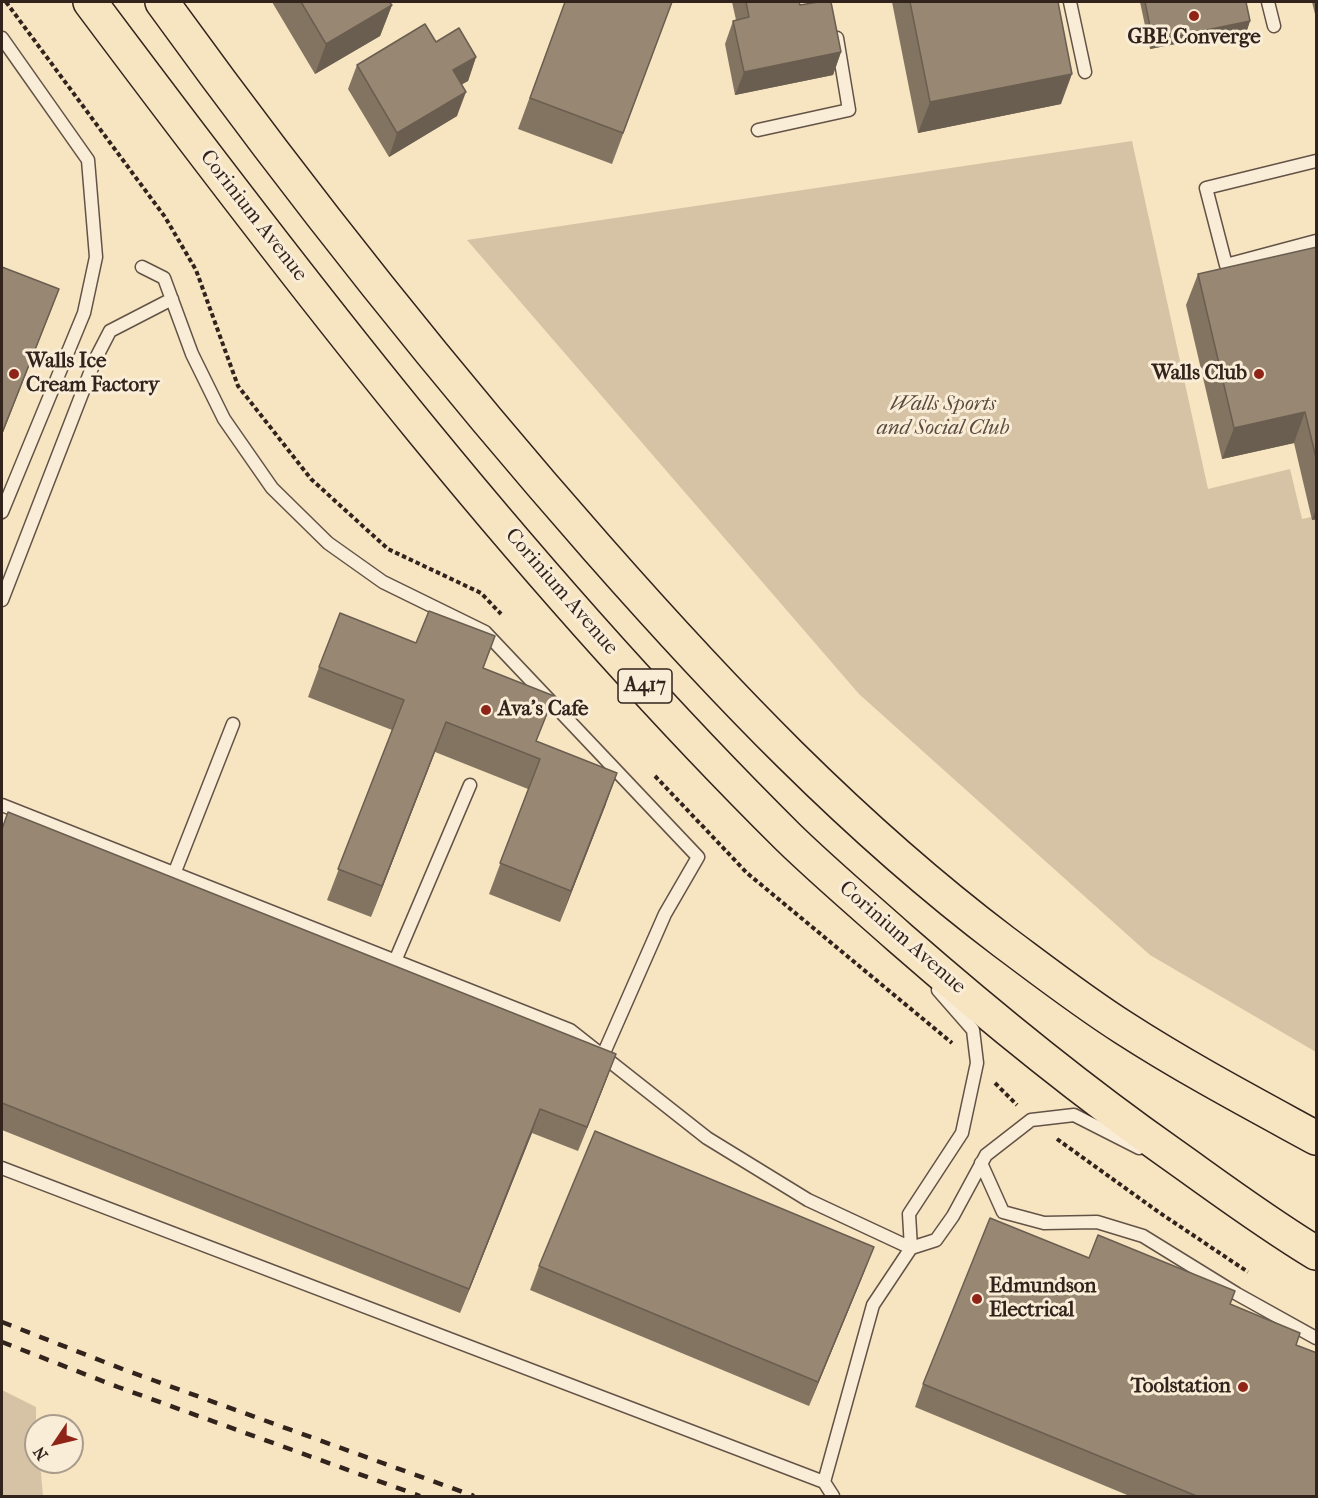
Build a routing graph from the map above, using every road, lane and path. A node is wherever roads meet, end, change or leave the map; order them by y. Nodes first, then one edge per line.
1 (6, 2) edge
2 (90, 2) edge
3 (162, 2) edge
4 (1070, 2) edge
5 (1268, 2) edge
6 (835, 24) edge
7 (1274, 26) dead end
8 (2, 38) edge
9 (1085, 72) dead end
10 (758, 130) dead end
11 (1317, 161) edge
12 (1317, 241) edge
13 (142, 267) dead end
14 (172, 299) junction
15 (2, 512) edge
16 (2, 600) edge
17 (505, 619) dead end
18 (233, 724) dead end
19 (650, 771) dead end
20 (470, 785) dead end
21 (2, 806) edge
22 (174, 874) junction
23 (872, 913) junction
24 (395, 961) junction
25 (603, 1055) junction
26 (977, 1063) junction
27 (1031, 1120) junction
28 (1317, 1138) edge
29 (981, 1163) junction
30 (2, 1168) edge
31 (1226, 1192) junction
32 (911, 1248) junction
33 (1317, 1253) edge
34 (1258, 1279) dead end
35 (1317, 1338) edge
36 (824, 1482) junction
37 (833, 1497) edge

1 - 17 path
2 - 23 highway, Corinium Avenue / A417
3 - 28 highway, A417
4 - 9 lane
5 - 7 lane
6 - 10 lane
8 - 15 lane
11 - 12 lane
13 - 14 lane
14 - 16 lane
14 - 25 lane
18 - 22 lane
19 - 26 path
20 - 24 lane
21 - 22 lane
22 - 24 lane
23 - 26 lane
23 - 31 highway, Corinium Avenue / A417
24 - 25 lane
25 - 32 lane
26 - 27 path
26 - 32 lane
27 - 29 lane
27 - 31 lane
27 - 34 path
29 - 32 lane
29 - 35 lane
30 - 36 lane
31 - 33 highway, Corinium Avenue / A417
32 - 36 lane
36 - 37 lane

